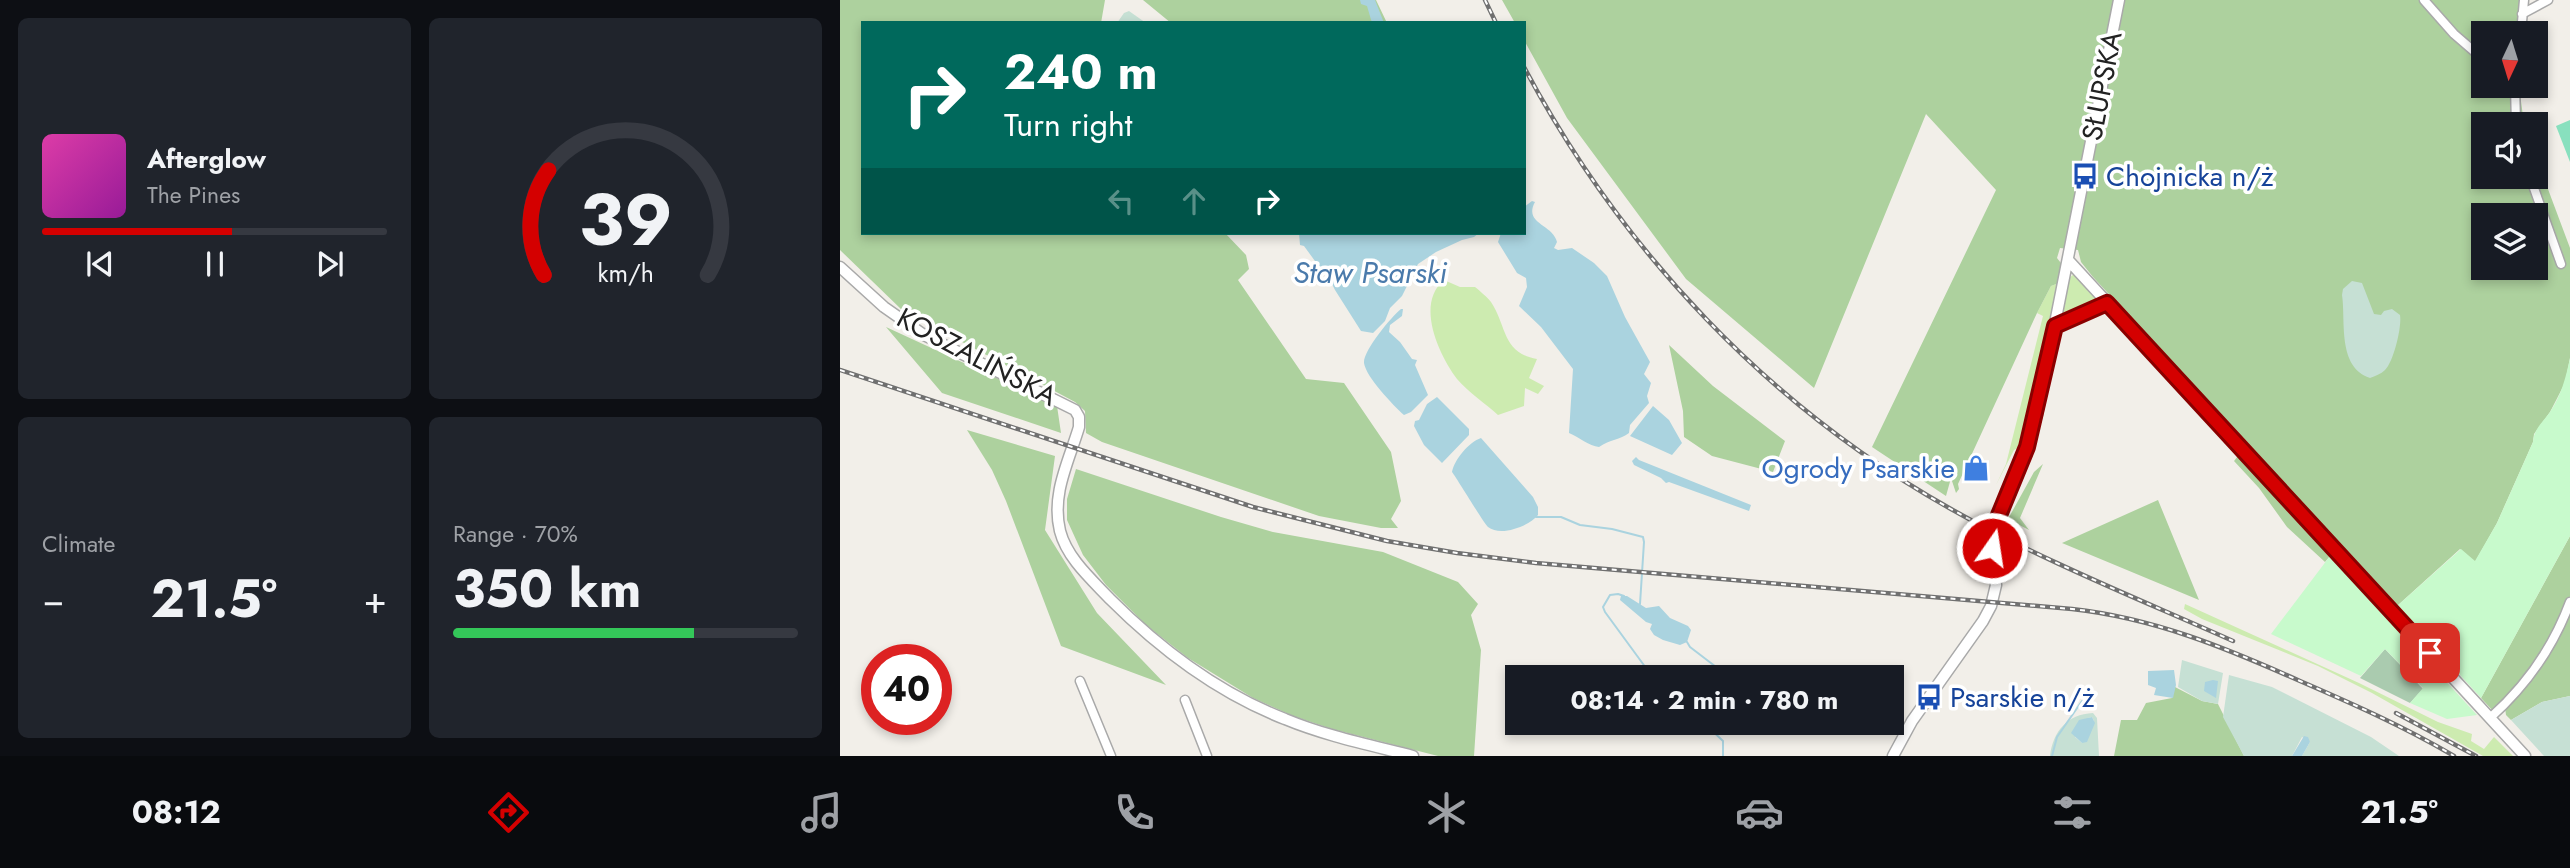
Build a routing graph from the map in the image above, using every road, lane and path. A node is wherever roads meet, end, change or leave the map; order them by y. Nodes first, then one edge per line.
1 (2119, 0) edge
2 (2424, 0) edge
3 (2524, 0) edge
4 (2548, 0) edge
5 (2522, 14) junction
6 (2522, 21) edge
7 (2471, 49) edge
8 (2534, 189) edge
9 (2068, 260) junction
10 (2561, 264) dead end
11 (840, 267) edge
12 (2107, 303) junction
13 (2055, 326) junction
14 (2570, 602) edge
15 (1080, 681) dead end
16 (1185, 700) dead end
17 (2490, 718) junction
18 (1111, 756) edge
19 (1207, 756) edge
20 (1413, 756) edge
21 (1893, 756) edge
22 (2525, 756) edge

1 - 9 street, SŁUPSKA
2 - 7 street
3 - 5 street
4 - 5 street
5 - 6 street
8 - 10 street
9 - 12 street
9 - 13 street, SŁUPSKA
11 - 20 street, KOSZALIŃSKA
12 - 13 street
12 - 17 street
13 - 21 street, SŁUPSKA
14 - 17 street
15 - 18 street
16 - 19 street
17 - 22 street

